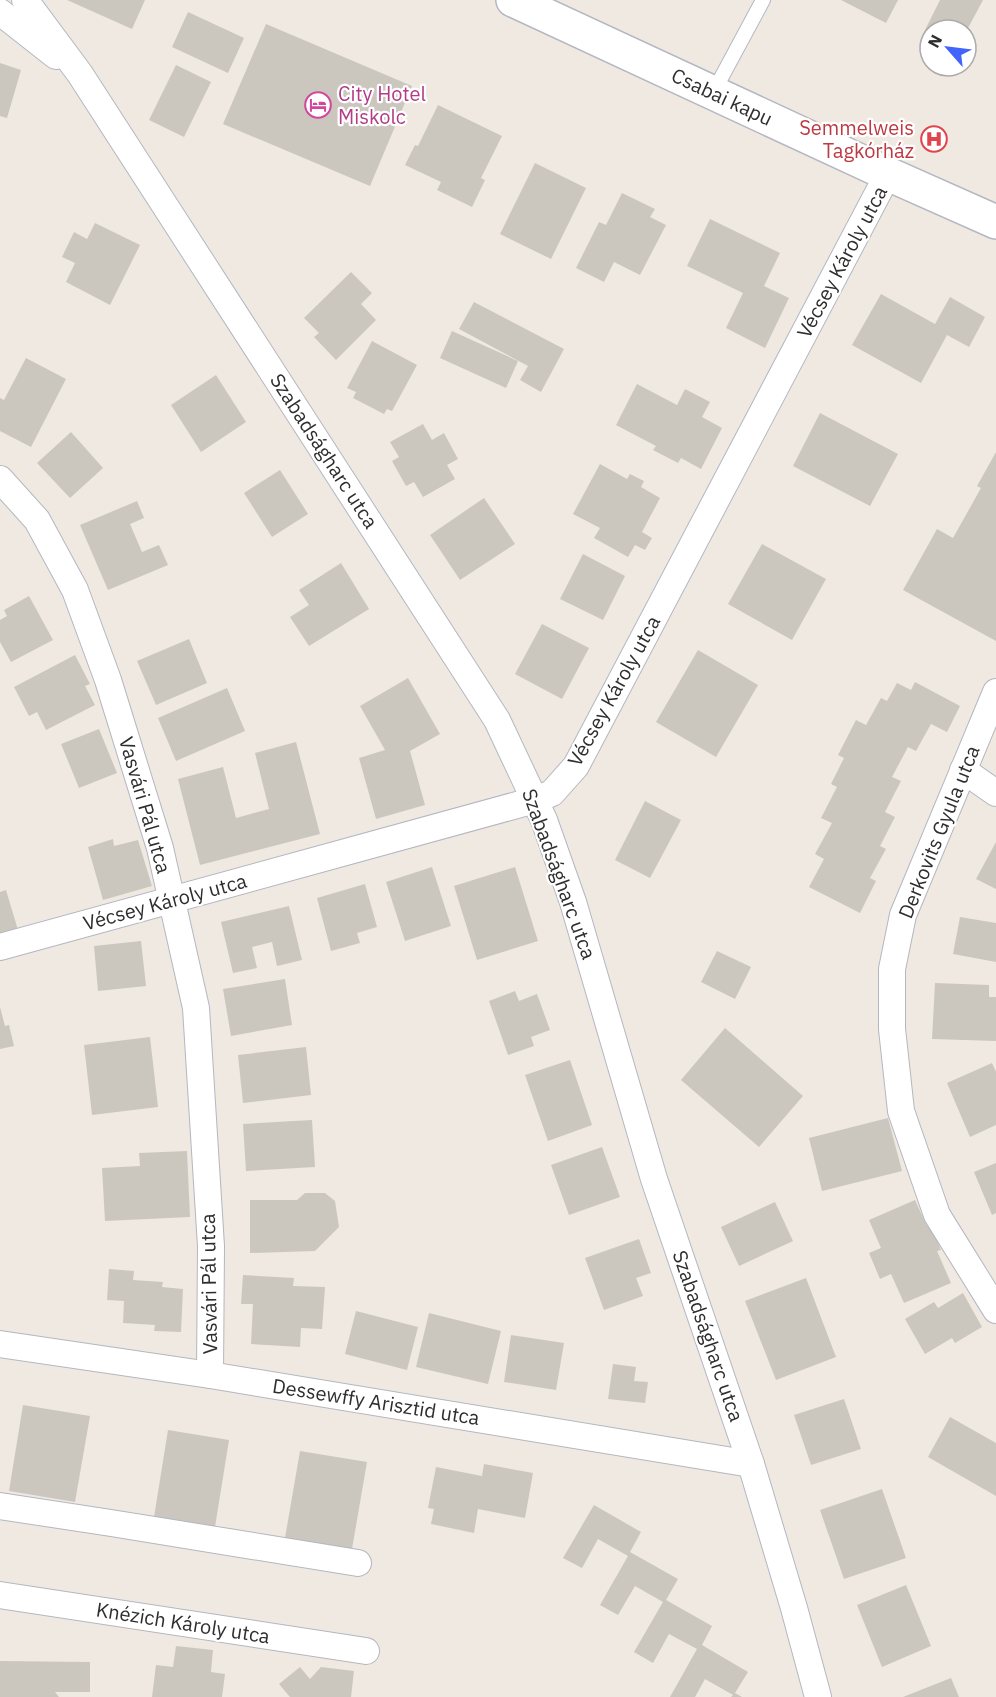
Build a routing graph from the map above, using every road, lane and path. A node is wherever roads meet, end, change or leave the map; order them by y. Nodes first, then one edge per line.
1 (25, 0) edge
2 (513, 0) edge
3 (763, 0) edge
4 (0, 12) edge
5 (80, 74) junction
6 (713, 93) junction
7 (888, 174) junction
8 (996, 222) edge
9 (0, 479) edge
10 (996, 693) edge
11 (963, 770) junction
12 (996, 793) edge
13 (535, 800) junction
14 (172, 900) junction
15 (0, 947) edge
16 (996, 1310) edge
17 (0, 1344) edge
18 (210, 1375) junction
19 (752, 1464) junction
20 (0, 1506) edge
21 (358, 1563) dead end
22 (0, 1595) edge
23 (366, 1651) dead end
24 (818, 1697) edge

1 - 5 street, Szabadságharc utca
2 - 6 street, Csabai kapu
3 - 6 lane
4 - 5 street, Szabadságharc utca
5 - 13 street, Szabadságharc utca
6 - 7 street, Csabai kapu
7 - 8 street, Csabai kapu
7 - 13 street, Vécsey Károly utca
9 - 14 street, Vasvári Pál utca
10 - 11 street, Derkovits Gyula utca
11 - 12 street
11 - 16 street, Derkovits Gyula utca
13 - 14 street, Vécsey Károly utca
13 - 19 street, Szabadságharc utca
14 - 15 street, Vécsey Károly utca
14 - 18 street, Vasvári Pál utca
17 - 18 street, Dessewffy Arisztid utca
18 - 19 street, Dessewffy Arisztid utca
19 - 24 street, Szabadságharc utca
20 - 21 street
22 - 23 street, Knézich Károly utca

